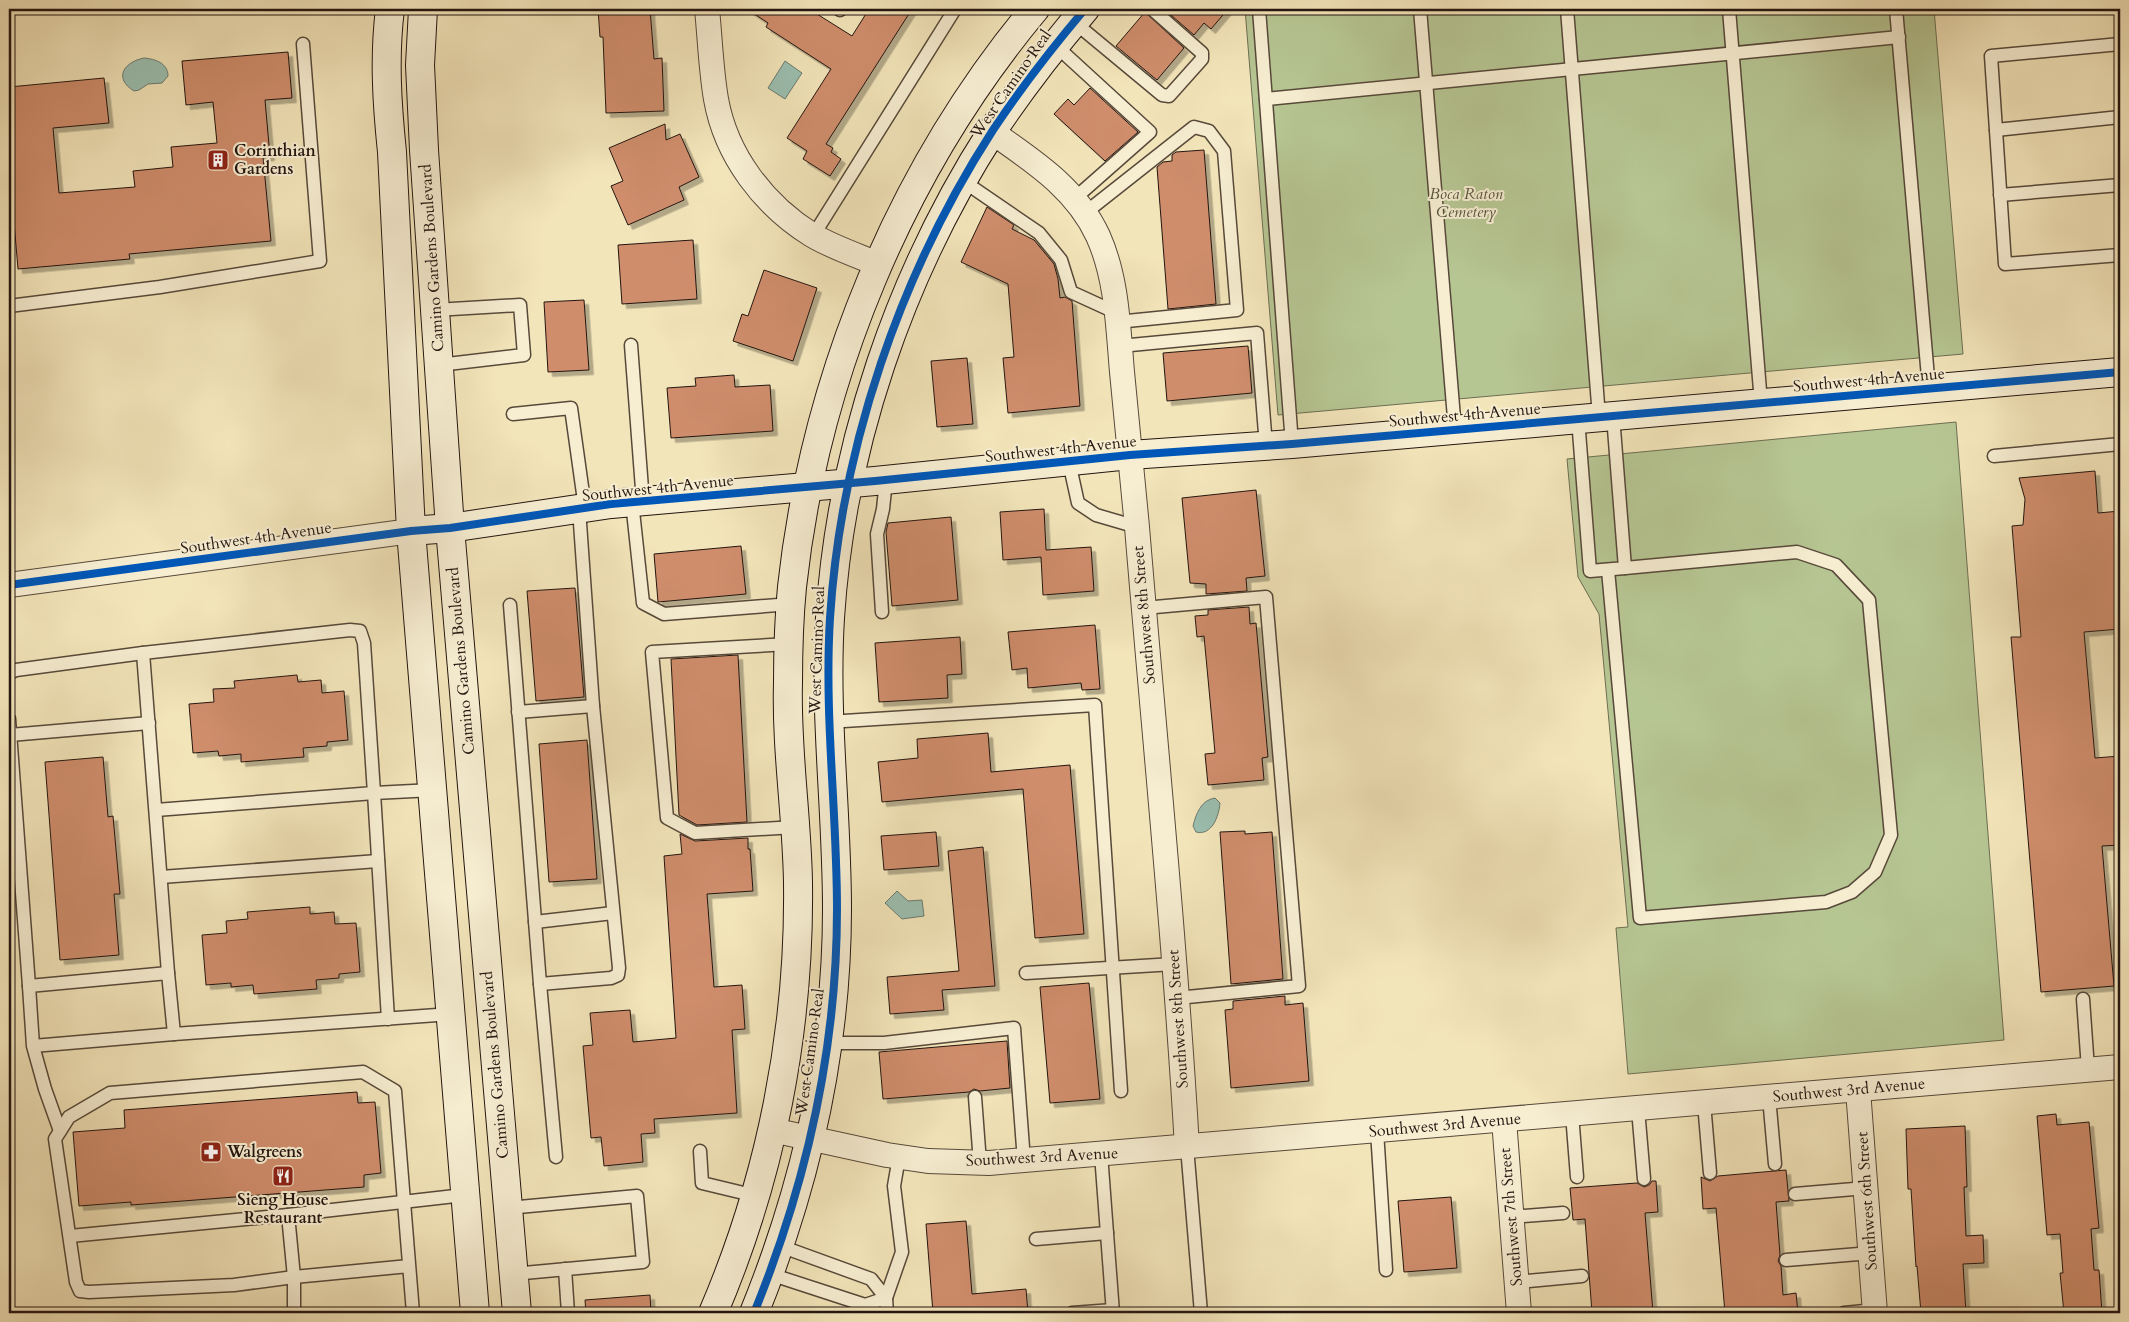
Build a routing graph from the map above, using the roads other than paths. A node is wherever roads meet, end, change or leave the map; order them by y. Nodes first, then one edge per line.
1 (390, 9) edge
2 (423, 9) edge
3 (708, 9) edge
4 (955, 9) edge
5 (1035, 9) edge
6 (1152, 9) edge
7 (1259, 9) edge
8 (1420, 9) edge
9 (1567, 9) edge
10 (1728, 9) edge
11 (1896, 9) edge
12 (1080, 13) edge
13 (1899, 37) junction
14 (303, 44) dead end
15 (2120, 44) edge
16 (1055, 45) junction
17 (1732, 53) junction
18 (1572, 68) junction
19 (1426, 83) junction
20 (1266, 99) junction
21 (2120, 117) edge
22 (1996, 130) junction
23 (992, 132) junction
24 (424, 150) junction
25 (392, 152) junction
26 (962, 181) junction
27 (2120, 185) edge
28 (2000, 195) junction
29 (1079, 206) junction
30 (813, 236) junction
31 (2120, 254) edge
32 (878, 264) junction
33 (9, 306) edge
34 (435, 310) junction
35 (1117, 318) junction
36 (437, 337) junction
37 (401, 339) junction
38 (630, 345) dead end
39 (1120, 346) junction
40 (439, 365) junction
41 (2120, 372) edge
42 (1929, 389) junction
43 (1761, 403) junction
44 (513, 414) dead end
45 (1597, 418) junction
46 (1455, 430) junction
47 (2120, 444) edge
48 (1279, 445) junction
49 (1130, 456) junction
50 (1994, 456) dead end
51 (1069, 462) junction
52 (886, 480) junction
53 (849, 484) junction
54 (808, 487) junction
55 (637, 502) junction
56 (582, 508) junction
57 (1136, 527) junction
58 (450, 528) junction
59 (411, 532) junction
60 (1625, 568) junction
61 (1608, 570) junction
62 (9, 585) edge
63 (792, 604) junction
64 (510, 605) dead end
65 (1144, 608) junction
66 (882, 612) dead end
67 (790, 644) junction
68 (143, 653) junction
69 (9, 673) edge
70 (593, 706) junction
71 (518, 712) junction
72 (9, 720) edge
73 (828, 722) junction
74 (149, 723) junction
75 (10, 734) junction
76 (433, 790) junction
77 (374, 793) junction
78 (156, 810) junction
79 (795, 827) junction
80 (378, 861) junction
81 (161, 877) junction
82 (613, 913) junction
83 (535, 922) junction
84 (1174, 964) junction
85 (1112, 968) junction
86 (168, 973) junction
87 (1026, 973) dead end
88 (540, 984) junction
89 (29, 986) junction
90 (1177, 998) junction
91 (2083, 1000) dead end
92 (451, 1014) junction
93 (388, 1019) junction
94 (174, 1034) junction
95 (827, 1043) junction
96 (33, 1046) junction
97 (2120, 1067) edge
98 (2088, 1069) junction
99 (1858, 1090) junction
100 (1120, 1091) dead end
101 (975, 1097) dead end
102 (1769, 1097) junction
103 (498, 1100) junction
104 (1704, 1103) junction
105 (459, 1104) junction
106 (1638, 1109) junction
107 (1572, 1114) junction
108 (1504, 1120) junction
109 (772, 1130) junction
110 (60, 1131) junction
111 (1377, 1131) junction
112 (810, 1139) junction
113 (1187, 1147) junction
114 (700, 1151) dead end
115 (1101, 1154) junction
116 (556, 1156) dead end
117 (899, 1157) junction
118 (1024, 1161) junction
119 (980, 1163) junction
120 (1775, 1164) dead end
121 (1710, 1173) dead end
122 (1576, 1177) dead end
123 (1644, 1179) dead end
124 (1866, 1188) junction
125 (1795, 1194) dead end
126 (464, 1195) junction
127 (756, 1196) junction
128 (404, 1202) junction
129 (507, 1208) junction
130 (1563, 1213) dead end
131 (288, 1215) junction
132 (1511, 1218) junction
133 (1107, 1233) junction
134 (70, 1236) junction
135 (1036, 1239) dead end
136 (780, 1246) junction
137 (1870, 1253) junction
138 (1786, 1260) dead end
139 (409, 1266) junction
140 (565, 1269) junction
141 (1386, 1270) dead end
142 (513, 1274) junction
143 (770, 1274) junction
144 (1582, 1276) dead end
145 (294, 1277) junction
146 (1517, 1282) junction
147 (886, 1298) junction
148 (1113, 1312) edge
149 (1875, 1312) edge
150 (294, 1313) edge
151 (413, 1313) edge
152 (475, 1313) edge
153 (517, 1313) edge
154 (568, 1313) edge
155 (713, 1313) edge
156 (754, 1313) edge
157 (887, 1313) edge
158 (1072, 1313) edge
159 (1201, 1313) edge
160 (1519, 1313) edge
161 (1844, 1313) edge

1 - 25 street, Camino Gardens Boulevard
2 - 24 street, Camino Gardens Boulevard
3 - 30 street
4 - 30 lane
5 - 32 street, West Camino Real
6 - 12 lane
7 - 20 lane
8 - 19 lane
9 - 18 lane
10 - 17 lane
11 - 13 lane
12 - 16 street, West Camino Real
13 - 17 lane
13 - 42 lane
14 - 33 lane
15 - 22 lane
16 - 23 street, West Camino Real
16 - 29 lane
17 - 18 lane
17 - 43 lane
18 - 19 lane
18 - 45 lane
19 - 20 lane
19 - 46 lane
20 - 48 lane
21 - 22 lane
22 - 28 lane
23 - 26 street, West Camino Real
23 - 29 street, Southwest 8th Street
24 - 25 street
24 - 34 street, Camino Gardens Boulevard
25 - 37 street, Camino Gardens Boulevard
26 - 35 lane
26 - 53 street, West Camino Real
27 - 28 lane
28 - 31 lane
29 - 35 street, Southwest 8th Street
29 - 35 lane
30 - 32 street
32 - 54 street, West Camino Real
34 - 36 street, Camino Gardens Boulevard
34 - 40 lane
35 - 39 street, Southwest 8th Street
36 - 37 street
36 - 40 street, Camino Gardens Boulevard
37 - 59 street, Camino Gardens Boulevard
38 - 55 lane
39 - 48 lane
39 - 49 street, Southwest 8th Street
40 - 58 street, Camino Gardens Boulevard
41 - 42 street, Southwest 4th Avenue
42 - 43 street, Southwest 4th Avenue
43 - 45 street, Southwest 4th Avenue
44 - 56 lane
45 - 46 street, Southwest 4th Avenue
45 - 60 lane
45 - 61 lane
46 - 48 street, Southwest 4th Avenue
47 - 50 lane
48 - 49 street, Southwest 4th Avenue
49 - 51 street, Southwest 4th Avenue
49 - 57 street, Southwest 8th Street
51 - 52 street, Southwest 4th Avenue
51 - 57 lane
52 - 53 street, Southwest 4th Avenue
52 - 66 lane
53 - 54 street, Southwest 4th Avenue
53 - 73 street, West Camino Real
54 - 55 street, Southwest 4th Avenue
54 - 63 street, West Camino Real
55 - 56 street, Southwest 4th Avenue
55 - 63 lane
56 - 58 street, Southwest 4th Avenue
56 - 70 lane
57 - 65 street, Southwest 8th Street
58 - 59 street, Southwest 4th Avenue
58 - 103 street, Camino Gardens Boulevard
59 - 62 street, Southwest 4th Avenue
59 - 76 street, Camino Gardens Boulevard
60 - 61 lane
60 - 61 lane
63 - 67 street, West Camino Real
64 - 71 lane
65 - 84 street, Southwest 8th Street
65 - 90 lane
67 - 79 street, West Camino Real
67 - 79 lane
68 - 69 lane
68 - 74 lane
68 - 77 lane
70 - 71 lane
70 - 82 lane
71 - 83 lane
72 - 75 lane
73 - 85 lane
73 - 95 street, West Camino Real
74 - 75 lane
74 - 78 lane
75 - 89 lane
76 - 77 lane
76 - 92 street, Camino Gardens Boulevard
77 - 78 lane
77 - 80 lane
78 - 81 lane
79 - 109 street, West Camino Real
80 - 81 lane
80 - 93 lane
81 - 86 lane
82 - 83 lane
82 - 88 lane
83 - 88 lane
84 - 85 lane
84 - 90 street, Southwest 8th Street
85 - 87 lane
85 - 100 lane
86 - 89 lane
86 - 94 lane
88 - 116 lane
89 - 96 lane
90 - 113 street, Southwest 8th Street
91 - 98 lane
92 - 93 lane
92 - 105 street, Camino Gardens Boulevard
93 - 94 lane
94 - 96 lane
95 - 112 street, West Camino Real
95 - 118 lane
96 - 110 lane
97 - 98 street, Southwest 3rd Avenue
98 - 99 street, Southwest 3rd Avenue
99 - 102 street, Southwest 3rd Avenue
99 - 124 street, Southwest 6th Street
101 - 119 lane
102 - 104 street, Southwest 3rd Avenue
102 - 120 lane
103 - 105 street
103 - 129 street, Camino Gardens Boulevard
104 - 106 street, Southwest 3rd Avenue
104 - 121 lane
105 - 126 street, Camino Gardens Boulevard
106 - 107 street, Southwest 3rd Avenue
106 - 123 lane
107 - 108 street, Southwest 3rd Avenue
107 - 122 lane
108 - 111 street, Southwest 3rd Avenue
108 - 132 street, Southwest 7th Street
109 - 112 street, Southwest 3rd Avenue
109 - 127 street, West Camino Real
110 - 128 lane
110 - 134 lane
111 - 113 street, Southwest 3rd Avenue
111 - 141 lane
112 - 117 street, Southwest 3rd Avenue
112 - 136 street, West Camino Real
113 - 115 street, Southwest 3rd Avenue
113 - 159 lane
114 - 127 lane
115 - 118 street, Southwest 3rd Avenue
115 - 133 lane
117 - 119 street, Southwest 3rd Avenue
117 - 147 lane
118 - 119 street, Southwest 3rd Avenue
124 - 125 lane
124 - 137 street, Southwest 6th Street
126 - 128 lane
126 - 152 street, Camino Gardens Boulevard
127 - 155 street, West Camino Real
128 - 131 lane
128 - 139 lane
129 - 140 lane
129 - 142 street, Camino Gardens Boulevard
130 - 132 lane
131 - 134 lane
131 - 145 lane
132 - 146 street, Southwest 7th Street
133 - 135 lane
133 - 148 lane
134 - 145 lane
136 - 143 street, West Camino Real
136 - 147 lane
137 - 138 lane
137 - 149 street, Southwest 6th Street
139 - 145 lane
139 - 151 lane
140 - 142 lane
140 - 154 lane
142 - 153 street, Camino Gardens Boulevard
143 - 147 lane
143 - 156 street, West Camino Real
144 - 146 lane
145 - 150 lane
146 - 160 street, Southwest 7th Street
147 - 157 lane
148 - 158 lane
149 - 161 lane

